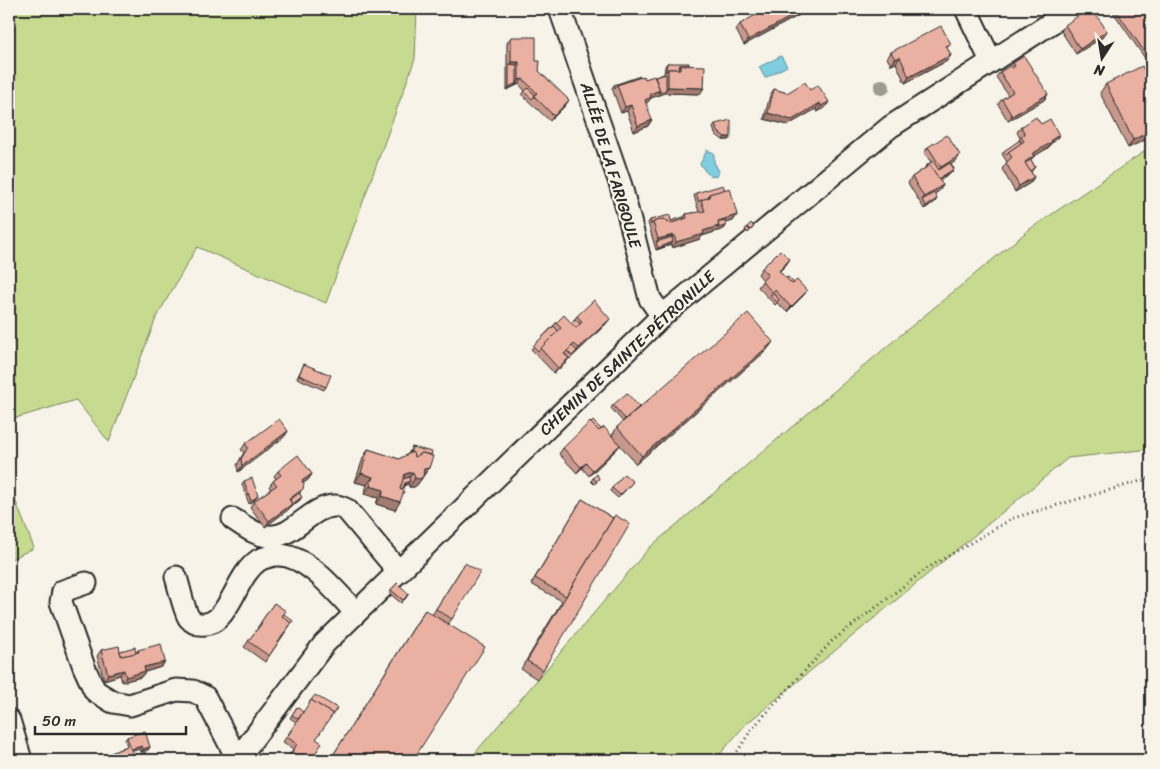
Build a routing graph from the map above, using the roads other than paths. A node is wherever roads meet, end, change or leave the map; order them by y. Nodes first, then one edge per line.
1 (966, 9) edge
2 (1073, 9) edge
3 (561, 12) dead end
4 (991, 62) junction
5 (662, 316) junction
6 (233, 519) dead end
7 (399, 572) junction
8 (176, 578) dead end
9 (86, 583) dead end
10 (356, 613) junction
11 (9, 720) edge
12 (20, 760) edge
13 (237, 760) edge

1 - 4 street
2 - 4 street, CHEMIN DE SAINTE-PÉTRONILLE
3 - 5 street, ALLÉE DE LA FARIGOULE
4 - 5 street, CHEMIN DE SAINTE-PÉTRONILLE
5 - 7 street, CHEMIN DE SAINTE-PÉTRONILLE
6 - 7 street
7 - 10 street, CHEMIN DE SAINTE-PÉTRONILLE
8 - 10 street
9 - 13 street
10 - 13 street, CHEMIN DE SAINTE-PÉTRONILLE
11 - 12 street

